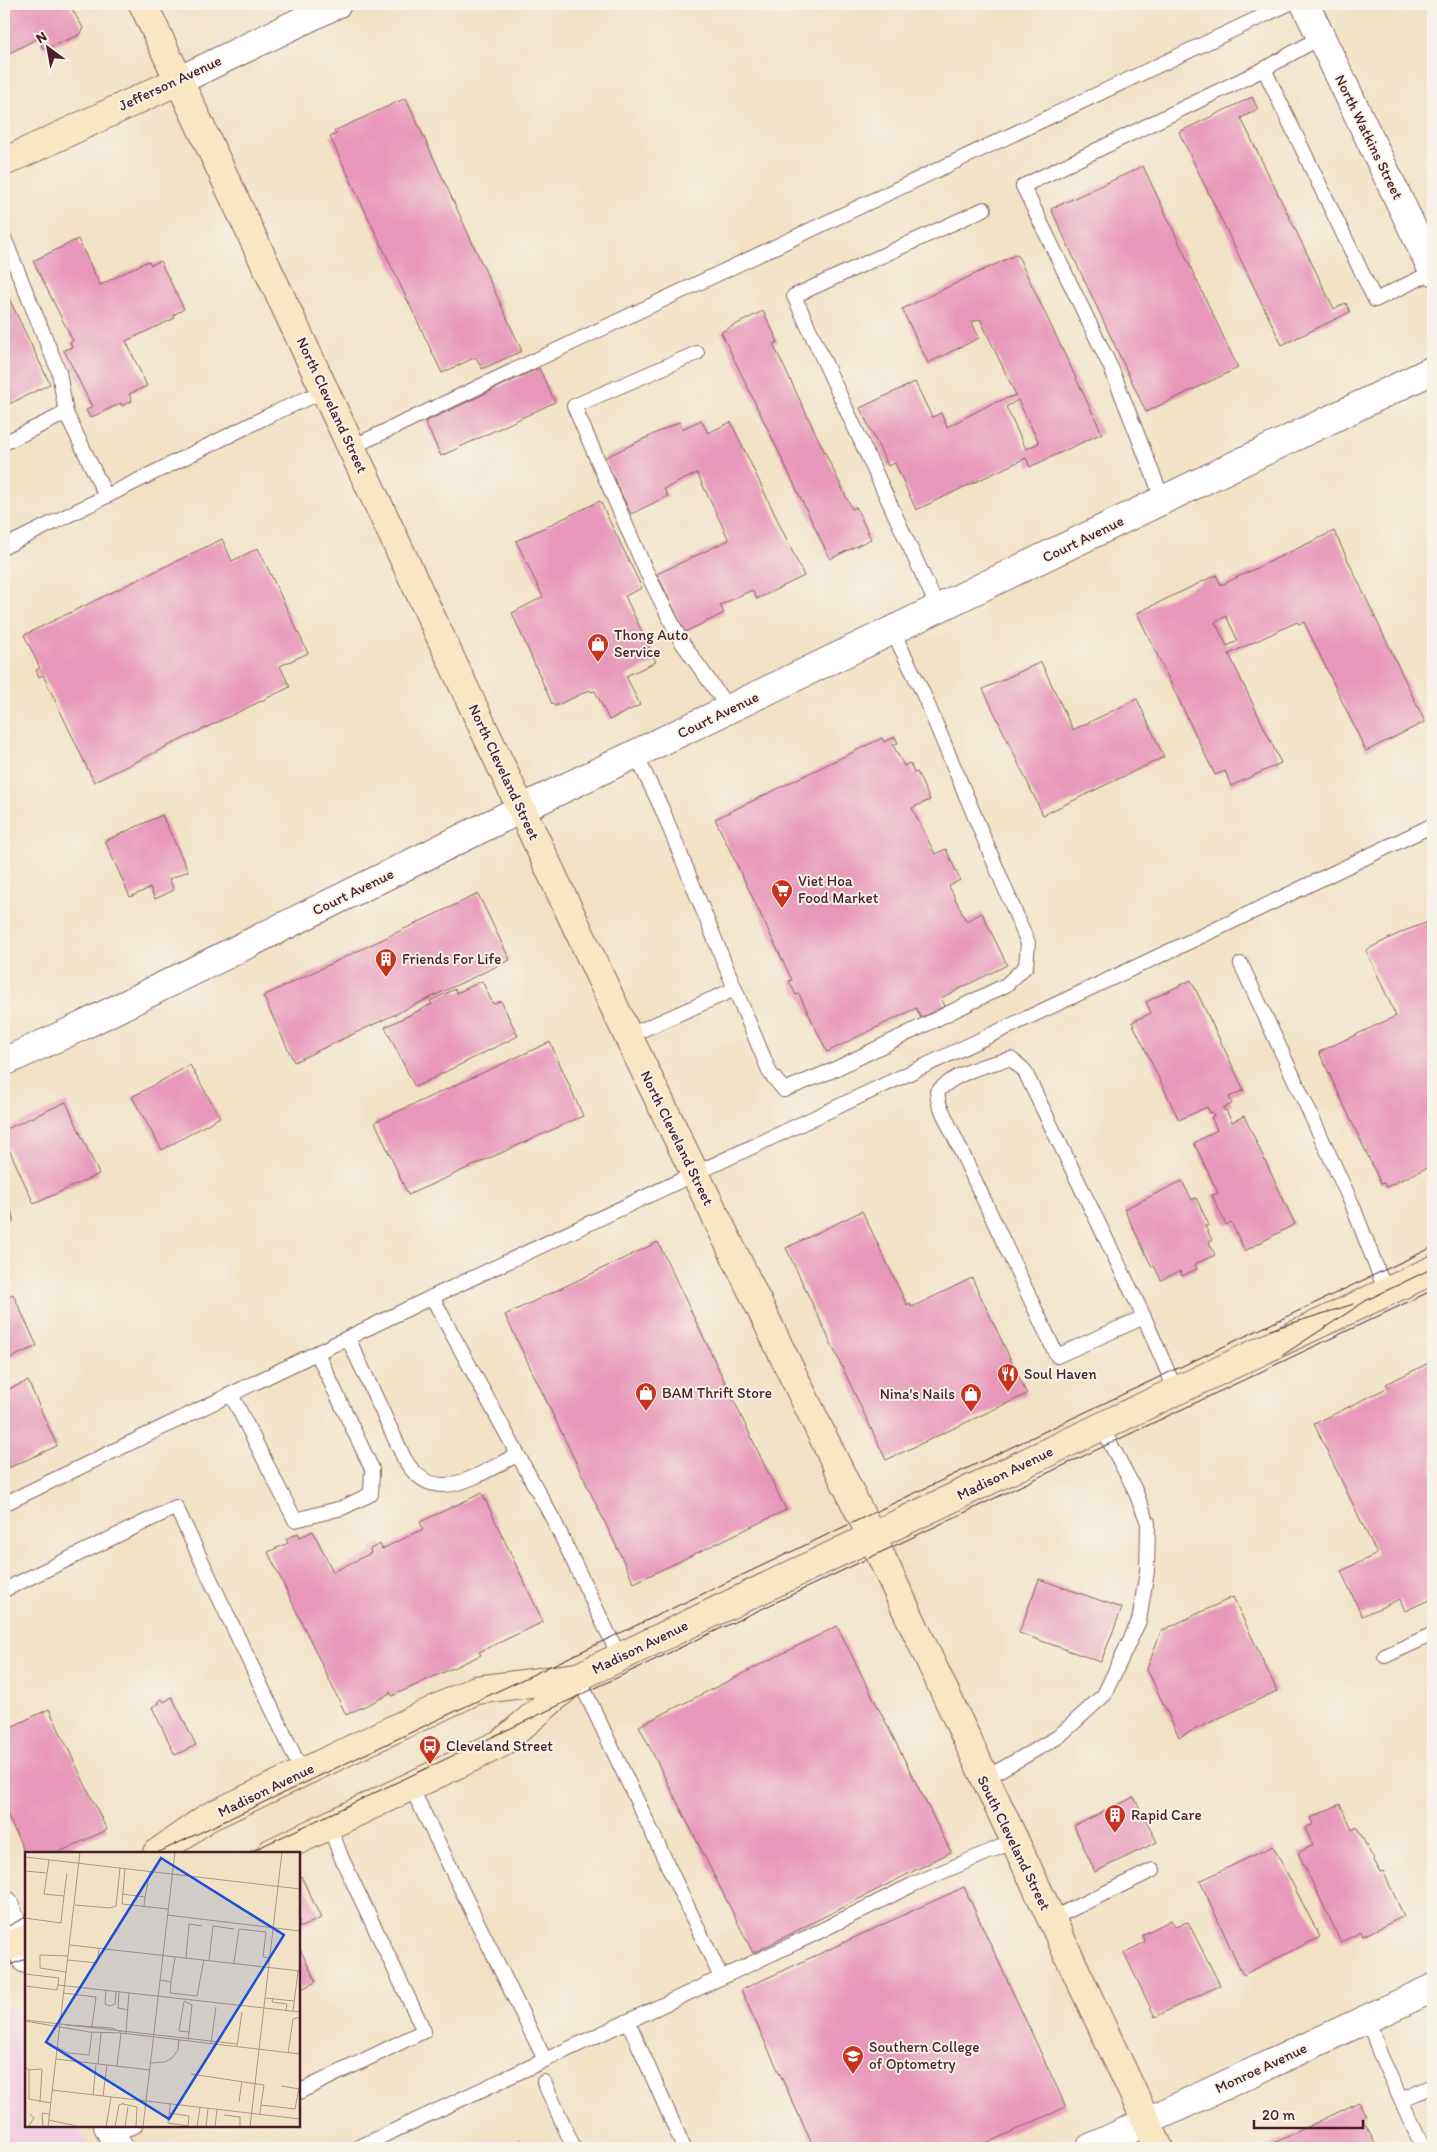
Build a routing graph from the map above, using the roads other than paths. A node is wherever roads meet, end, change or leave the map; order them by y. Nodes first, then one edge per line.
1 (143, 4) edge
2 (336, 4) edge
3 (1288, 4) edge
4 (1305, 4) edge
5 (1322, 37) junction
6 (1264, 69) junction
7 (180, 80) junction
8 (4, 162) edge
9 (984, 209) dead end
10 (4, 238) edge
11 (1433, 272) edge
12 (697, 353) dead end
13 (1433, 370) edge
14 (326, 390) junction
15 (66, 414) junction
16 (4, 443) edge
17 (352, 447) junction
18 (106, 496) junction
19 (1163, 500) junction
20 (4, 547) edge
21 (938, 608) junction
22 (892, 630) junction
23 (729, 709) junction
24 (636, 755) junction
25 (521, 809) junction
26 (1433, 824) edge
27 (1241, 964) dead end
28 (734, 989) junction
29 (628, 1036) junction
30 (4, 1062) edge
31 (694, 1173) junction
32 (4, 1213) edge
33 (4, 1220) edge
34 (1433, 1270) edge
35 (1386, 1292) junction
36 (432, 1297) junction
37 (1144, 1317) junction
38 (348, 1338) junction
39 (316, 1353) junction
40 (1176, 1391) junction
41 (231, 1394) junction
42 (1102, 1426) junction
43 (517, 1455) junction
44 (4, 1504) edge
45 (871, 1537) junction
46 (4, 1590) edge
47 (1433, 1634) edge
48 (619, 1656) junction
49 (1385, 1656) dead end
50 (578, 1676) junction
51 (302, 1772) junction
52 (984, 1779) junction
53 (412, 1787) junction
54 (330, 1825) junction
55 (1014, 1840) junction
56 (158, 1852) edge
57 (273, 1852) edge
58 (1153, 1870) dead end
59 (4, 1904) edge
60 (1051, 1919) junction
61 (20, 1945) edge
62 (721, 1977) junction
63 (1433, 1988) edge
64 (1368, 2019) junction
65 (628, 2021) junction
66 (546, 2060) junction
67 (544, 2082) dead end
68 (1433, 2086) edge
69 (300, 2092) edge
70 (1401, 2100) junction
71 (1146, 2121) junction
72 (357, 2148) edge
73 (574, 2148) edge
74 (684, 2148) edge
75 (1090, 2148) edge
76 (1159, 2148) edge
77 (1423, 2148) edge

1 - 7 main road, North Cleveland Street
2 - 7 street, Jefferson Avenue
3 - 17 lane
4 - 5 street, North Watkins Street
5 - 6 lane
5 - 11 street, North Watkins Street
6 - 11 lane
6 - 19 lane
7 - 8 main road, Jefferson Avenue
7 - 14 main road, North Cleveland Street
9 - 21 lane
10 - 15 lane
12 - 23 lane
13 - 19 street, Court Avenue
14 - 17 main road, North Cleveland Street
14 - 18 lane
15 - 16 lane
15 - 18 lane
17 - 25 main road, North Cleveland Street
18 - 20 lane
19 - 21 street, Court Avenue
21 - 22 street, Court Avenue
22 - 23 street, Court Avenue
22 - 28 lane
23 - 24 street, Court Avenue
24 - 25 street, Court Avenue
24 - 28 lane
25 - 29 main road, North Cleveland Street
25 - 30 street, Court Avenue
26 - 31 lane
27 - 35 lane
28 - 29 lane
29 - 31 main road, North Cleveland Street
31 - 36 lane
31 - 45 main road, North Cleveland Street
32 - 33 lane
34 - 35 main road, Madison Avenue
35 - 40 main road, Madison Avenue
36 - 38 lane
36 - 43 lane
37 - 37 lane
37 - 40 lane
38 - 39 lane
38 - 43 lane
39 - 41 lane
39 - 41 lane
40 - 42 main road, Madison Avenue
41 - 44 lane
42 - 45 main road, Madison Avenue
42 - 52 lane
43 - 48 lane
45 - 48 main road, Madison Avenue
45 - 52 main road, South Cleveland Street
46 - 51 lane
47 - 49 lane
48 - 50 main road, Madison Avenue
50 - 51 main road, Madison Avenue
50 - 53 main road, Madison Avenue
50 - 62 lane
51 - 56 main road, Madison Avenue
52 - 55 main road, South Cleveland Street
53 - 54 main road, Madison Avenue
53 - 66 lane
54 - 57 main road, Madison Avenue
54 - 69 lane
55 - 60 main road, South Cleveland Street
55 - 62 lane
58 - 60 lane
59 - 61 street
60 - 71 main road, South Cleveland Street
62 - 65 lane
63 - 64 street, Monroe Avenue
64 - 70 lane
64 - 71 street, Monroe Avenue
65 - 66 lane
65 - 74 lane
66 - 72 lane
67 - 73 lane
68 - 70 lane
70 - 77 lane
71 - 75 street, Monroe Avenue
71 - 76 main road, South Cleveland Street

